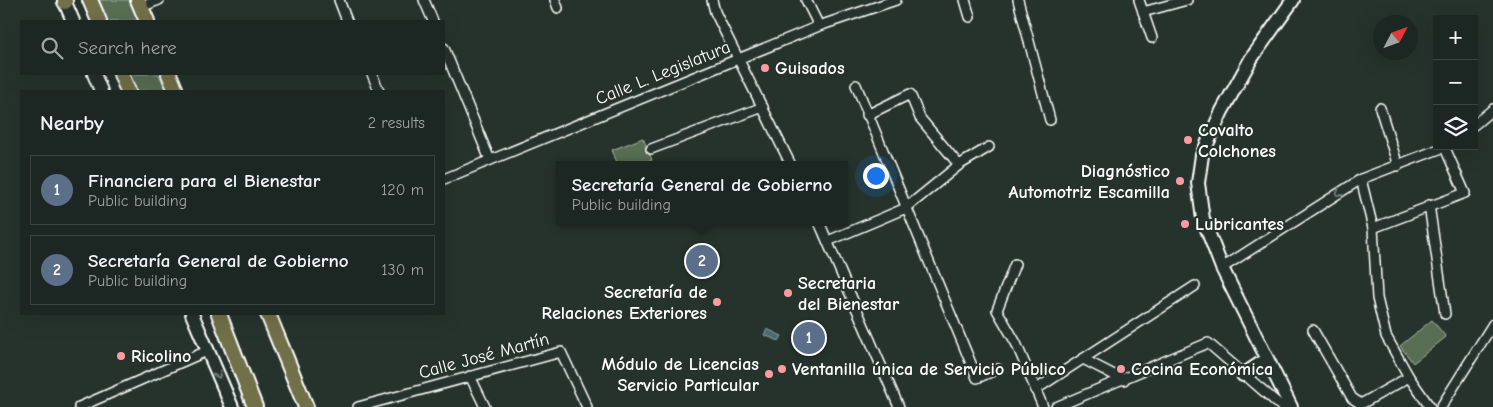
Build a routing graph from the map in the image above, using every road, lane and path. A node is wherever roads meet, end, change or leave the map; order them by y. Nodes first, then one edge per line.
1 (90, 0) edge
2 (159, 0) edge
3 (339, 0) edge
4 (424, 0) edge
5 (712, 0) edge
6 (806, 0) edge
7 (896, 0) edge
8 (965, 0) edge
9 (1018, 0) edge
10 (1139, 0) edge
11 (1187, 0) edge
12 (1293, 0) edge
13 (65, 1) edge
14 (140, 4) edge
15 (1143, 12) junction
16 (970, 17) dead end
17 (73, 20) edge
18 (99, 20) edge
19 (147, 20) edge
20 (348, 20) edge
21 (433, 20) edge
22 (819, 26) junction
23 (1152, 38) dead end
24 (445, 50) edge
25 (739, 60) junction
26 (94, 75) edge
27 (120, 75) edge
28 (169, 75) edge
29 (372, 75) edge
30 (856, 85) dead end
31 (101, 90) edge
32 (128, 90) edge
33 (176, 90) edge
34 (380, 90) edge
35 (763, 107) junction
36 (1380, 108) dead end
37 (1493, 109) edge
38 (867, 116) junction
39 (1050, 120) dead end
40 (1478, 122) edge
41 (989, 147) dead end
42 (651, 149) dead end
43 (1438, 150) edge
44 (1447, 150) edge
45 (490, 160) junction
46 (789, 161) edge
47 (959, 164) junction
48 (1398, 166) junction
49 (445, 179) edge
50 (1361, 179) junction
51 (1429, 205) junction
52 (906, 208) junction
53 (821, 226) edge
54 (1373, 228) junction
55 (828, 241) junction
56 (1015, 264) dead end
57 (1222, 268) junction
58 (1195, 286) dead end
59 (1445, 314) dead end
60 (192, 315) edge
61 (218, 315) edge
62 (261, 315) edge
63 (268, 315) edge
64 (1492, 326) edge
65 (1313, 330) dead end
66 (207, 351) junction
67 (1083, 359) junction
68 (1267, 359) junction
69 (289, 365) junction
70 (998, 369) dead end
71 (1244, 375) junction
72 (470, 376) junction
73 (1409, 377) junction
74 (244, 379) junction
75 (1124, 380) junction
76 (1035, 390) junction
77 (99, 403) edge
78 (79, 407) edge
79 (232, 407) edge
80 (248, 407) edge
81 (255, 407) edge
82 (306, 407) edge
83 (358, 407) edge
84 (485, 407) edge
85 (587, 407) edge
86 (899, 407) edge
87 (1042, 407) edge
88 (1056, 407) edge
89 (1282, 407) edge
90 (1291, 407) edge
91 (1430, 407) edge
92 (1441, 407) edge

1 - 18 main road
2 - 14 street
3 - 20 street
4 - 21 street
5 - 25 street
6 - 22 street
7 - 22 street, Calle L. Legislatura
8 - 16 street
9 - 39 street
10 - 15 street
11 - 15 street
12 - 57 main road
13 - 17 main road
14 - 19 main road
15 - 23 street
22 - 25 street, Calle L. Legislatura
24 - 45 street
25 - 35 street
25 - 45 street, Calle L. Legislatura
26 - 31 main road
27 - 32 main road
28 - 33 main road
29 - 34 street
30 - 38 street
35 - 42 street
35 - 46 street
36 - 48 street
37 - 40 street
38 - 47 street
38 - 52 street
41 - 47 street
43 - 48 street
44 - 51 street
45 - 49 street, Calle L. Legislatura
47 - 52 street
48 - 50 street
50 - 54 street
50 -> 57 street
51 - 54 street
51 - 59 street
52 - 55 street
52 - 70 street
53 - 55 street
54 - 73 street
55 - 86 street
56 - 76 street
57 - 68 main road
58 - 67 street
60 - 66 main road
61 - 74 main road
62 - 69 main road
63 - 69 main road
64 - 92 street
65 - 73 street
66 - 77 street
66 -> 79 main road
67 - 75 street
67 - 76 street
68 - 71 main road
68 - 90 main road
69 - 82 main road
71 - 75 street
71 - 89 street
72 - 83 street, Calle José Martín
72 - 84 street
72 - 85 street, Calle José Martín
73 - 91 street
74 - 80 main road
74 - 81 main road
75 - 88 street
76 - 87 street
77 - 78 street

